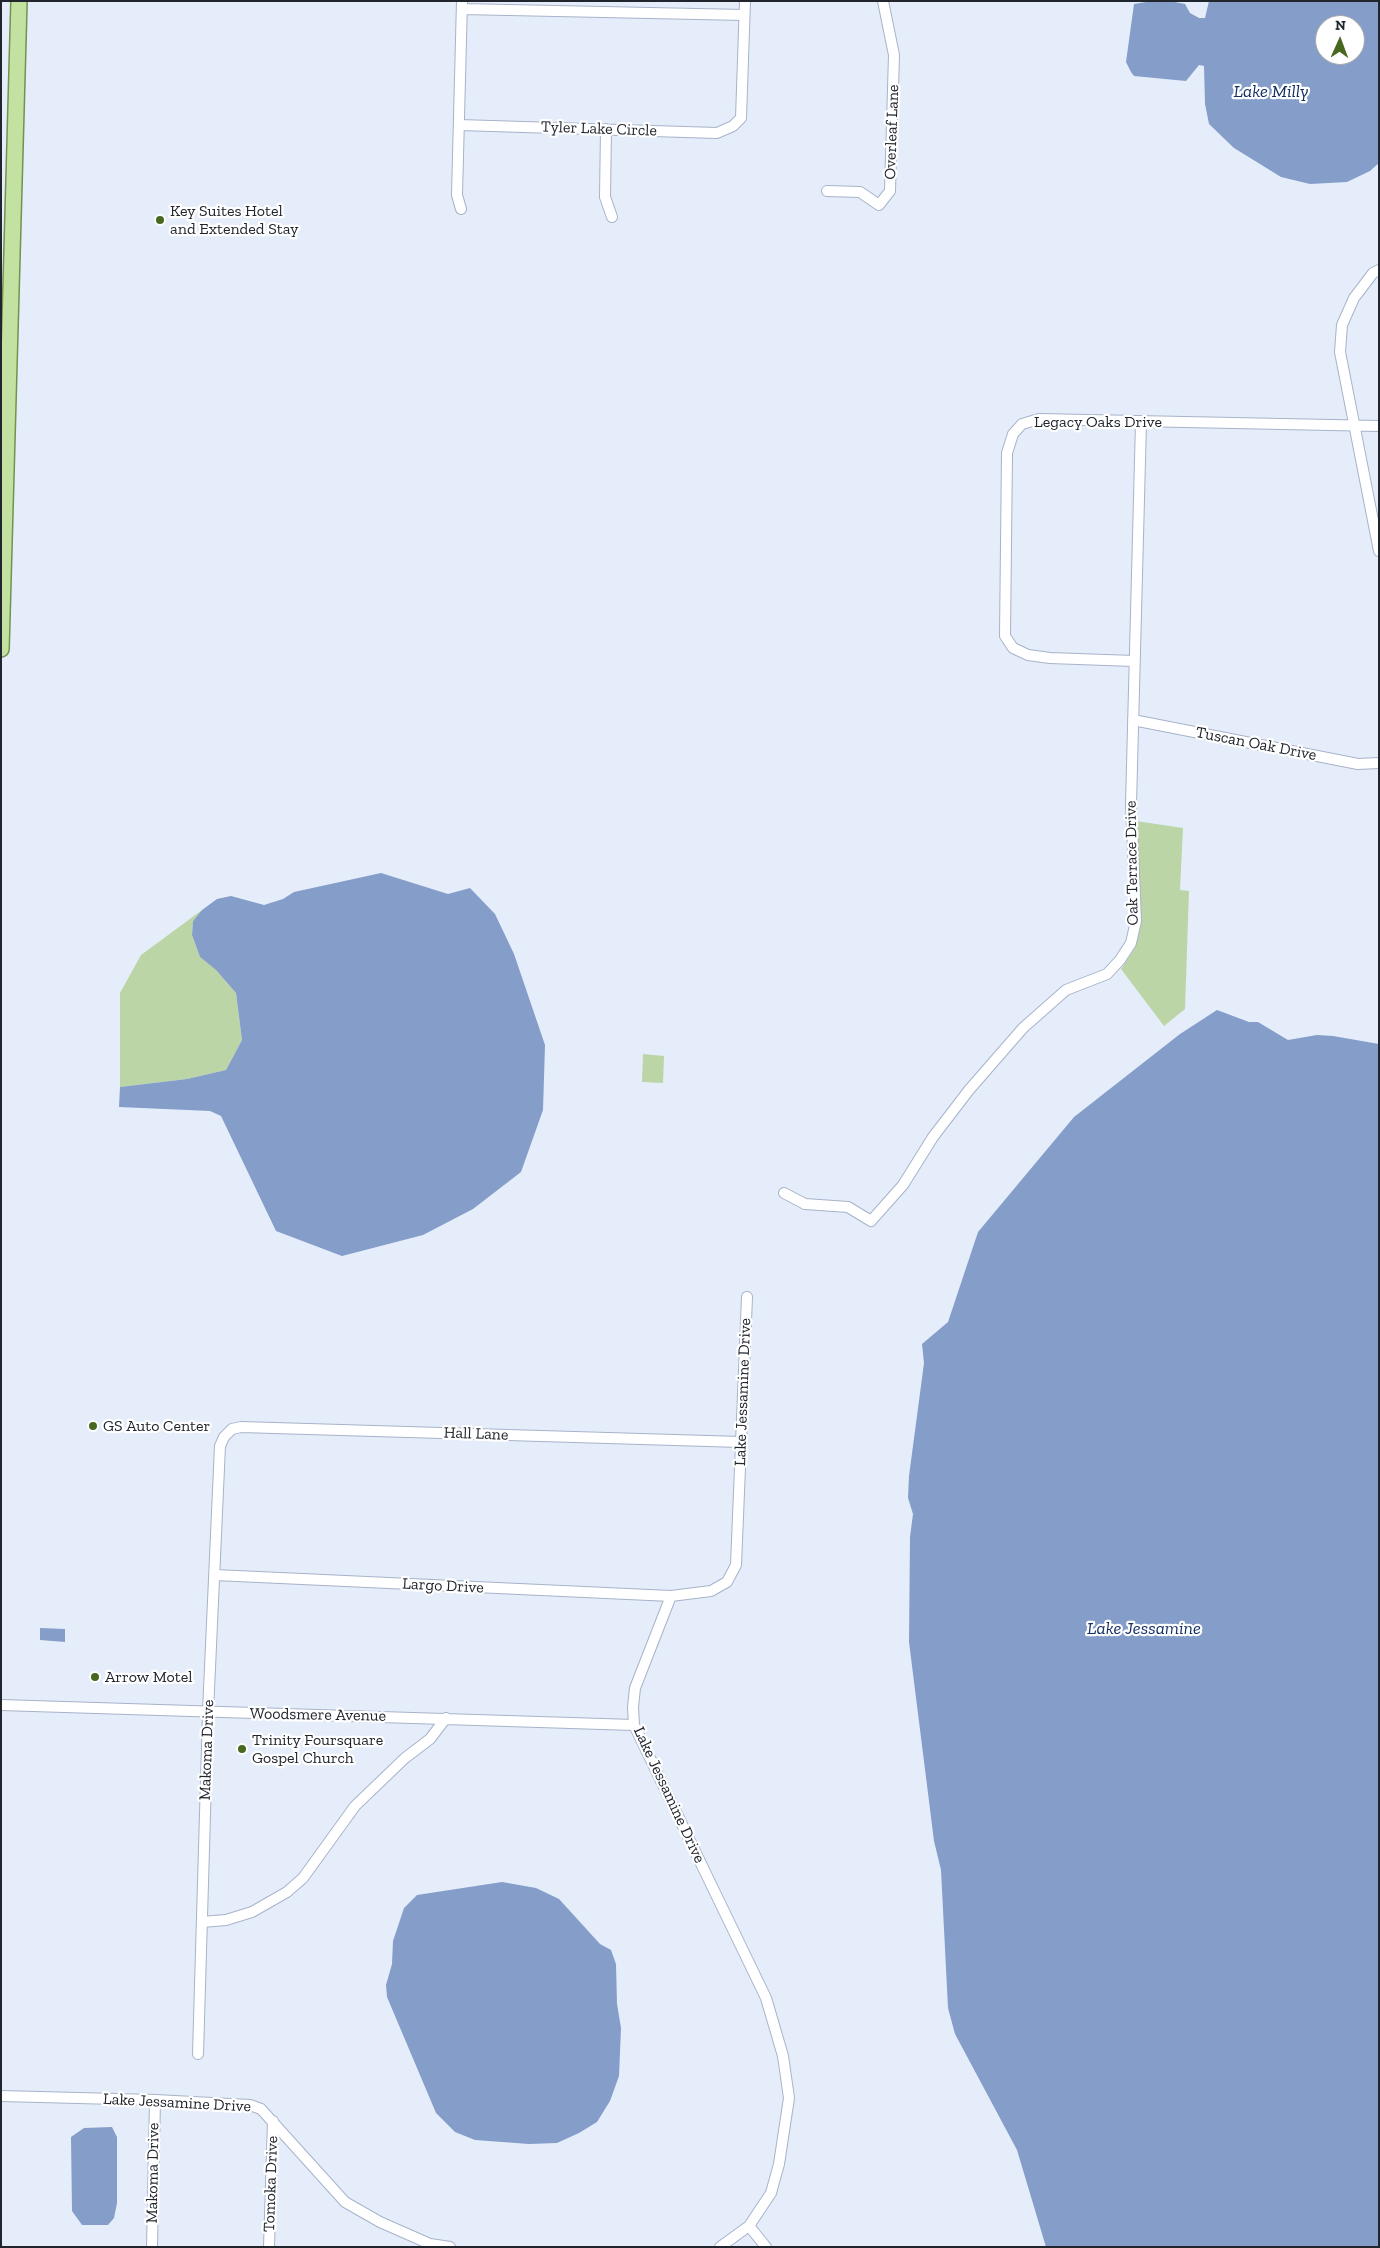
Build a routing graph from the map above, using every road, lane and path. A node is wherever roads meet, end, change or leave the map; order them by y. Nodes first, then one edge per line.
1 (19, 1) edge
2 (745, 1) edge
3 (883, 1) edge
4 (462, 5) edge
5 (744, 15) junction
6 (459, 125) junction
7 (606, 129) junction
8 (827, 191) dead end
9 (461, 209) dead end
10 (612, 217) dead end
11 (6, 257) edge
12 (1379, 270) edge
13 (1, 294) edge
14 (10, 326) junction
15 (1141, 422) junction
16 (1353, 426) junction
17 (1379, 426) edge
18 (1379, 551) edge
19 (1, 649) edge
20 (1134, 661) junction
21 (1133, 720) junction
22 (1379, 763) edge
23 (784, 1193) dead end
24 (747, 1297) dead end
25 (741, 1442) junction
26 (220, 1446) joint
27 (215, 1575) junction
28 (671, 1596) junction
29 (1, 1705) edge
30 (208, 1712) junction
31 (446, 1718) junction
32 (634, 1725) junction
33 (202, 1922) junction
34 (198, 2054) dead end
35 (1, 2096) edge
36 (155, 2100) junction
37 (273, 2121) junction
38 (749, 2226) junction
39 (152, 2247) edge
40 (269, 2247) edge
41 (450, 2247) edge
42 (720, 2247) edge
43 (766, 2247) edge

1 - 11 main road
2 - 5 street, Tyler Lake Circle
3 - 8 street, Overleaf Lane
4 - 5 street
4 - 6 street
5 - 7 street, Tyler Lake Circle
6 - 7 street, Tyler Lake Circle
6 - 9 street
7 - 10 street
11 - 14 main road
12 - 16 street
13 - 14 main road
14 - 19 main road
15 - 16 street, Legacy Oaks Drive
15 - 20 street, Oak Terrace Drive
15 - 20 street, Legacy Oaks Drive
16 - 17 street, Legacy Oaks Drive
16 - 18 street
20 - 21 street, Oak Terrace Drive
21 - 22 street, Tuscan Oak Drive
21 - 23 street, Oak Terrace Drive
24 - 25 street, Lake Jessamine Drive
25 - 26 street, Hall Lane
25 - 28 street, Lake Jessamine Drive
26 - 27 street, Makoma Drive
27 - 28 street, Largo Drive
27 - 30 street, Makoma Drive
28 - 32 street, Lake Jessamine Drive
29 - 30 street, Woodsmere Avenue
30 - 31 street, Woodsmere Avenue
30 - 33 street, Makoma Drive
31 - 32 street, Woodsmere Avenue
31 - 33 street
32 - 38 street, Lake Jessamine Drive
33 - 34 street, Makoma Drive
35 - 36 street, Lake Jessamine Drive
36 - 37 street, Lake Jessamine Drive
36 - 39 street, Makoma Drive
37 - 40 street, Tomoka Drive
37 - 41 street, Lake Jessamine Drive
38 - 42 street, Lake Jessamine Drive
38 - 43 street

